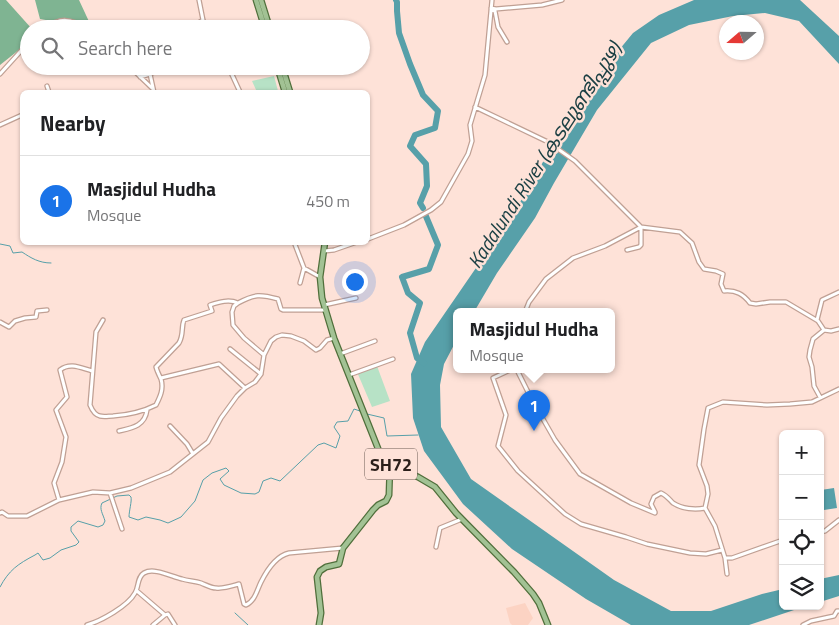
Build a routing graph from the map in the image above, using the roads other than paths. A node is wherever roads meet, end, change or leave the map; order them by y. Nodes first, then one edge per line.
1 (198, 0) edge
2 (256, 0) edge
3 (261, 0) edge
4 (492, 0) edge
5 (562, 0) edge
6 (491, 9) junction
7 (203, 20) edge
8 (262, 20) edge
9 (267, 20) edge
10 (507, 42) dead end
11 (20, 52) edge
12 (0, 74) edge
13 (147, 75) edge
14 (150, 75) edge
15 (232, 75) edge
16 (280, 75) edge
17 (285, 75) edge
18 (140, 77) joint
19 (47, 86) dead end
20 (48, 90) edge
21 (153, 90) edge
22 (154, 90) edge
23 (239, 90) edge
24 (285, 90) edge
25 (289, 90) edge
26 (475, 107) junction
27 (20, 115) edge
28 (0, 125) edge
29 (641, 228) junction
30 (370, 238) edge
31 (295, 245) edge
32 (323, 245) edge
33 (348, 245) edge
34 (626, 250) dead end
35 (323, 251) junction
36 (304, 268) junction
37 (320, 277) junction
38 (300, 283) dead end
39 (839, 292) edge
40 (356, 298) dead end
41 (238, 303) junction
42 (325, 307) junction
43 (527, 308) edge
44 (47, 310) dead end
45 (103, 320) dead end
46 (817, 320) junction
47 (0, 322) edge
48 (839, 329) edge
49 (824, 330) junction
50 (334, 338) junction
51 (375, 341) dead end
52 (230, 350) dead end
53 (340, 354) junction
54 (264, 355) junction
55 (393, 358) dead end
56 (92, 372) junction
57 (504, 373) edge
58 (518, 373) edge
59 (260, 374) junction
60 (349, 375) junction
61 (161, 378) junction
62 (245, 388) junction
63 (839, 388) edge
64 (820, 398) junction
65 (147, 409) junction
66 (170, 426) dead end
67 (119, 431) dead end
68 (193, 454) junction
69 (390, 464) junction
70 (110, 494) junction
71 (59, 500) junction
72 (705, 508) junction
73 (0, 514) edge
74 (462, 519) junction
75 (838, 522) edge
76 (122, 529) dead end
77 (824, 531) edge
78 (779, 541) edge
79 (436, 547) dead end
80 (343, 548) junction
81 (722, 550) junction
82 (724, 558) junction
83 (727, 574) dead end
84 (137, 591) junction
85 (839, 611) edge
86 (165, 615) junction
87 (96, 622) junction
88 (87, 625) edge
89 (102, 625) edge
90 (153, 625) edge
91 (174, 625) edge
92 (318, 625) edge
93 (548, 625) edge
94 (803, 625) edge

1 - 7 street
2 - 8 main road
3 - 9 main road
4 - 6 street
5 - 6 street
6 - 10 street
6 - 26 street
11 - 12 street
13 - 18 street
14 - 22 street
15 - 23 street
16 - 24 main road
17 - 25 main road
18 - 21 street
19 - 20 street
26 - 29 street
26 - 30 street
27 - 28 street
29 - 34 street
29 - 43 street
29 - 46 street
31 - 36 street
32 - 35 main road, SH72
33 - 35 street
35 - 37 main road, SH72
36 - 37 street
36 - 38 street
37 - 42 main road, SH72
39 - 46 street
40 - 42 street
41 - 42 street
41 - 54 street
41 - 61 street
42 - 50 main road, SH72
44 - 47 street
45 - 56 street
46 - 49 street
48 - 49 street
49 - 64 street
50 - 53 main road, SH72
50 - 54 street
51 - 53 street
52 - 59 street
53 - 60 main road, SH72
54 - 59 street
55 - 60 street
56 - 65 street
56 - 71 street
57 - 81 street
58 - 72 street
59 - 62 street
60 - 69 main road, SH72
61 - 62 street
61 - 65 street
62 - 68 street
63 - 64 street
64 - 72 street
65 - 67 street
66 - 68 street
68 - 70 street
69 - 74 main road, SH72
69 - 80 main road
70 - 71 street
70 - 76 street
71 - 73 street
72 - 81 street
74 - 79 street
74 - 93 main road, SH72
75 - 77 street
78 - 82 street
80 - 84 street
80 - 92 main road
81 - 82 street
82 - 83 street
84 - 86 street
84 - 87 street
85 - 94 street
86 - 90 street
86 - 91 street
87 - 88 street
87 - 89 street

